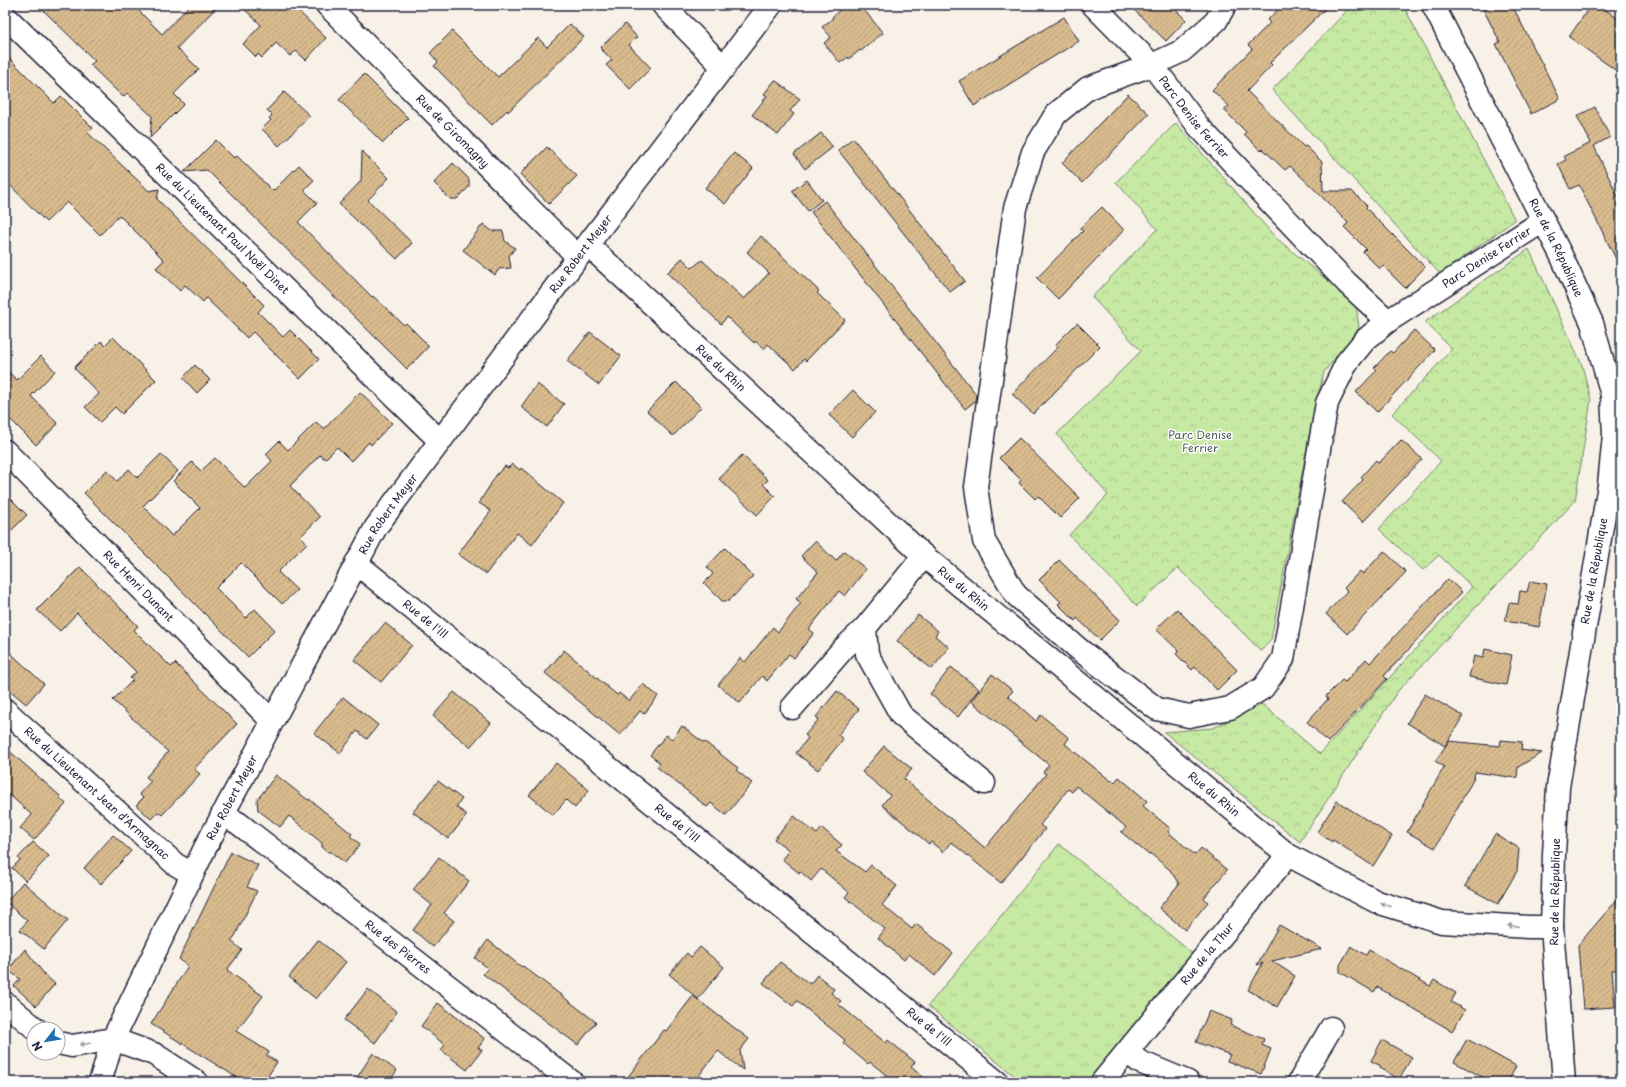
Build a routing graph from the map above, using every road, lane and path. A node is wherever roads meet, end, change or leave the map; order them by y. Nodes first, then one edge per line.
1 (327, 5) edge
2 (663, 5) edge
3 (771, 5) edge
4 (1092, 5) edge
5 (1224, 5) edge
6 (1433, 5) edge
7 (5, 16) edge
8 (1152, 65) junction
9 (724, 68) junction
10 (1543, 220) junction
11 (583, 251) junction
12 (1388, 320) junction
13 (1617, 393) edge
14 (439, 440) junction
15 (5, 451) edge
16 (924, 556) junction
17 (356, 563) junction
18 (865, 628) junction
19 (792, 708) dead end
20 (5, 710) edge
21 (272, 721) junction
22 (984, 783) dead end
23 (222, 814) junction
24 (1288, 855) junction
25 (192, 874) junction
26 (1552, 927) junction
27 (5, 1003) edge
28 (26, 1021) edge
29 (1331, 1028) dead end
30 (112, 1039) junction
31 (66, 1045) edge
32 (1127, 1052) junction
33 (1562, 1081) edge
34 (100, 1082) edge
35 (197, 1082) edge
36 (572, 1082) edge
37 (997, 1082) edge
38 (1102, 1082) edge
39 (1188, 1082) edge
40 (1300, 1082) edge

1 - 11 street, Rue de Giromagny
2 - 9 street
3 - 9 street, Rue Robert Meyer
4 - 8 street, Parc Denise Ferrier
5 - 8 street, Parc Denise Ferrier
6 - 10 street, Rue de la République
7 - 14 street, Rue du Lieutenant Paul Noël Dinet
8 - 12 street, Parc Denise Ferrier
8 - 12 street, Parc Denise Ferrier
9 - 11 street, Rue Robert Meyer
10 - 12 street, Parc Denise Ferrier
10 - 13 street, Rue de la République
11 - 14 street, Rue Robert Meyer
11 - 16 street, Rue du Rhin
13 - 26 street, Rue de la République
14 - 17 street, Rue Robert Meyer
15 - 21 street, Rue Henri Dunant
16 - 18 street
16 - 24 street, Rue du Rhin
17 - 21 street, Rue Robert Meyer
17 - 37 street, Rue de l'Ill
18 - 19 street
18 - 22 street
20 - 25 street, Rue du Lieutenant Jean d'Armagnac
21 - 23 street, Rue Robert Meyer
23 - 25 street, Rue Robert Meyer
23 - 36 street, Rue des Pierres
26 -> 24 street, Rue du Rhin
24 - 32 street, Rue de la Thur
25 - 30 street, Rue Robert Meyer
26 - 33 street, Rue de la République
27 - 28 street
29 - 40 street
30 -> 31 street
30 - 34 street, Rue Robert Meyer
30 - 35 street
32 - 38 street, Rue de la Thur
32 - 39 street

